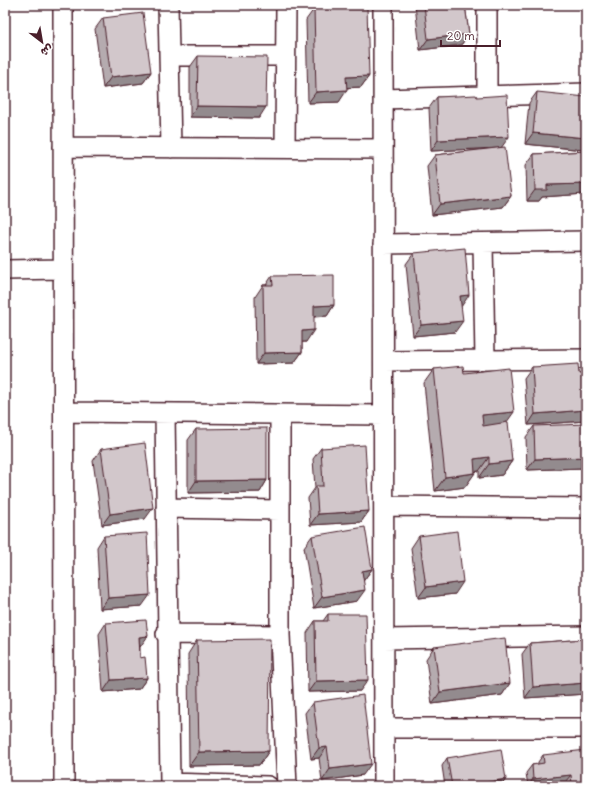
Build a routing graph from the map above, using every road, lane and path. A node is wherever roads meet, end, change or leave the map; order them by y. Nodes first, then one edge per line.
1 (63, 5) edge
2 (168, 5) edge
3 (286, 5) edge
4 (383, 5) edge
5 (487, 5) edge
6 (170, 56) junction
7 (286, 56) junction
8 (586, 94) edge
9 (487, 96) junction
10 (383, 99) junction
11 (63, 147) junction
12 (171, 148) junction
13 (285, 148) junction
14 (383, 149) junction
15 (586, 241) edge
16 (483, 242) junction
17 (383, 244) junction
18 (5, 270) edge
19 (63, 270) junction
20 (485, 360) junction
21 (586, 360) edge
22 (384, 361) junction
23 (64, 412) junction
24 (165, 413) junction
25 (280, 414) junction
26 (384, 415) junction
27 (384, 506) junction
28 (166, 508) junction
29 (586, 508) edge
30 (280, 510) junction
31 (166, 634) junction
32 (280, 635) junction
33 (586, 636) edge
34 (384, 639) junction
35 (384, 728) junction
36 (586, 728) edge
37 (170, 785) edge
38 (64, 786) edge
39 (268, 786) edge
40 (287, 786) edge
41 (384, 786) edge

1 - 11 street
2 - 6 street
3 - 7 street
4 - 10 street
5 - 9 street
6 - 7 street
6 - 12 street
7 - 13 street
8 - 9 street
9 - 10 street
10 - 14 street
11 - 12 street
11 - 19 street
12 - 13 street
13 - 14 street
14 - 17 street
15 - 16 street
16 - 17 street
16 - 20 street
17 - 22 street
18 - 19 street
19 - 23 street
20 - 21 street
20 - 22 street
22 - 26 street
23 - 24 street
23 - 38 street
24 - 25 street
24 - 28 street
25 - 26 street
25 - 30 street
26 - 27 street
27 - 29 street
27 - 34 street
28 - 30 street
28 - 31 street
30 - 32 street
31 - 32 street
31 - 37 street
32 - 40 street
33 - 34 street
34 - 35 street
35 - 36 street
35 - 41 street
37 - 39 street

